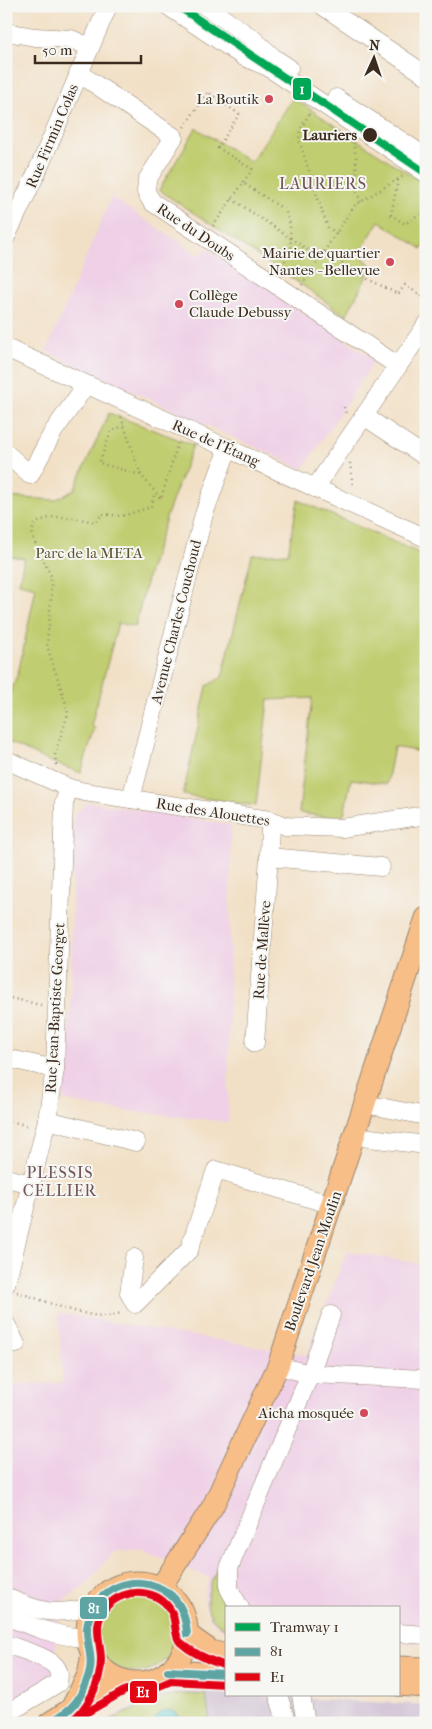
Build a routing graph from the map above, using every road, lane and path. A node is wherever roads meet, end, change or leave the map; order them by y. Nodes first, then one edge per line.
1 (108, 6) edge
2 (168, 6) edge
3 (205, 6) edge
4 (323, 6) edge
5 (6, 32) edge
6 (90, 48) junction
7 (271, 63) junction
8 (78, 74) junction
9 (426, 76) edge
10 (316, 99) junction
11 (356, 126) junction
12 (174, 138) junction
13 (423, 166) edge
14 (398, 179) junction
15 (243, 183) junction
16 (232, 199) junction
17 (360, 202) junction
18 (426, 209) edge
19 (337, 233) junction
20 (6, 237) edge
21 (205, 237) junction
22 (291, 238) junction
23 (325, 252) junction
24 (321, 258) junction
25 (273, 282) junction
26 (294, 297) junction
27 (426, 299) edge
28 (426, 325) edge
29 (6, 348) edge
30 (398, 366) junction
31 (86, 384) junction
32 (124, 402) junction
33 (364, 416) junction
34 (124, 425) junction
35 (183, 429) junction
36 (228, 448) junction
37 (6, 453) edge
38 (426, 457) edge
39 (141, 475) junction
40 (315, 488) junction
41 (155, 492) junction
42 (426, 538) edge
43 (6, 760) edge
44 (52, 780) junction
45 (69, 788) junction
46 (131, 799) junction
47 (426, 815) edge
48 (270, 820) junction
49 (269, 857) junction
50 (381, 867) dead end
51 (426, 918) edge
52 (6, 998) edge
53 (58, 1009) junction
54 (255, 1043) dead end
55 (6, 1058) edge
56 (55, 1069) junction
57 (365, 1104) junction
58 (426, 1116) edge
59 (6, 1120) edge
60 (46, 1125) junction
61 (354, 1136) junction
62 (136, 1142) dead end
63 (426, 1145) edge
64 (6, 1178) edge
65 (31, 1184) junction
66 (332, 1205) junction
67 (134, 1258) dead end
68 (10, 1288) edge
69 (135, 1304) junction
70 (331, 1315) dead end
71 (6, 1324) edge
72 (16, 1344) dead end
73 (278, 1366) junction
74 (310, 1374) junction
75 (426, 1379) edge
76 (161, 1587) junction
77 (6, 1597) edge
78 (239, 1606) edge
79 (94, 1607) junction
80 (6, 1616) edge
81 (400, 1633) edge
82 (187, 1634) junction
83 (426, 1635) edge
84 (6, 1644) edge
85 (90, 1646) junction
86 (225, 1655) edge
87 (400, 1667) edge
88 (426, 1668) edge
89 (168, 1671) junction
90 (225, 1674) edge
91 (124, 1680) junction
92 (400, 1685) edge
93 (426, 1687) edge
94 (278, 1696) edge
95 (301, 1696) edge
96 (72, 1709) junction
97 (6, 1714) edge
98 (49, 1723) edge
99 (287, 1723) edge
100 (306, 1723) edge

1 - 6 street, Rue Firmin Colas
2 - 7 street
3 - 7 street
4 - 9 street
5 - 6 street
6 - 8 street, Rue Firmin Colas
7 - 10 street
7 - 13 street
8 - 12 street
8 - 20 street, Rue Firmin Colas
10 - 11 street
10 - 19 path
11 - 13 street
11 - 17 path
12 - 15 path
12 - 21 street, Rue du Doubs
13 - 14 path
14 - 17 path
14 - 18 path
15 - 16 path
15 - 22 path
16 - 21 path
16 - 22 path
17 - 19 path
19 - 23 path
21 - 25 street, Rue du Doubs
22 - 24 path
22 - 25 path
23 - 24 path
23 - 27 path
24 - 26 path
25 - 26 street, Rue du Doubs
26 - 30 street, Rue du Doubs
28 - 30 street
29 - 31 street, Rue de l'Étang
30 - 33 street
31 - 32 street, Rue de l'Étang
31 - 37 street
32 - 34 path
32 - 35 street, Rue de l'Étang
33 - 38 street
33 - 40 street
34 - 39 path
34 - 39 path
35 - 36 street, Rue de l'Étang
35 - 41 path
36 - 40 street, Rue de l'Étang
36 - 46 street, Avenue Charles Couchoud
39 - 41 path
40 - 42 street, Rue de l'Étang
41 - 44 path
43 - 44 street, Rue des Alouettes
44 - 45 street, Rue des Alouettes
45 - 46 street, Rue des Alouettes
45 - 53 street, Rue Jean-Baptiste Georget
46 - 48 street, Rue des Alouettes
47 - 48 street, Rue des Alouettes
48 - 49 street, Rue de Mallève
49 - 50 street
49 - 54 street, Rue de Mallève
51 - 57 main road, Boulevard Jean Moulin
52 - 53 path
53 - 56 street, Rue Jean-Baptiste Georget
55 - 56 street
56 - 60 street, Rue Jean-Baptiste Georget
57 - 58 street
57 - 61 main road, Boulevard Jean Moulin
59 - 60 path
60 - 62 street
60 - 65 street, Rue Jean-Baptiste Georget
61 - 63 street
61 - 66 main road, Boulevard Jean Moulin
64 - 65 street
65 - 68 street, Rue Jean-Baptiste Georget
66 - 69 street
66 - 73 main road, Boulevard Jean Moulin
67 - 69 street
68 - 69 path
70 - 74 street
71 - 72 street
73 - 74 street
73 - 76 main road, Boulevard Jean Moulin
74 - 75 street
74 - 78 street
76 - 79 main road
76 - 82 main road
77 - 79 street
79 - 85 main road
80 - 85 street
81 - 83 street
82 - 86 main road
82 - 89 main road
84 - 97 street
85 - 91 main road
85 - 96 main road
87 - 88 main road
89 - 90 main road
89 - 91 main road
91 - 96 main road
92 - 93 main road
94 - 99 street
95 - 100 street
96 - 98 main road

